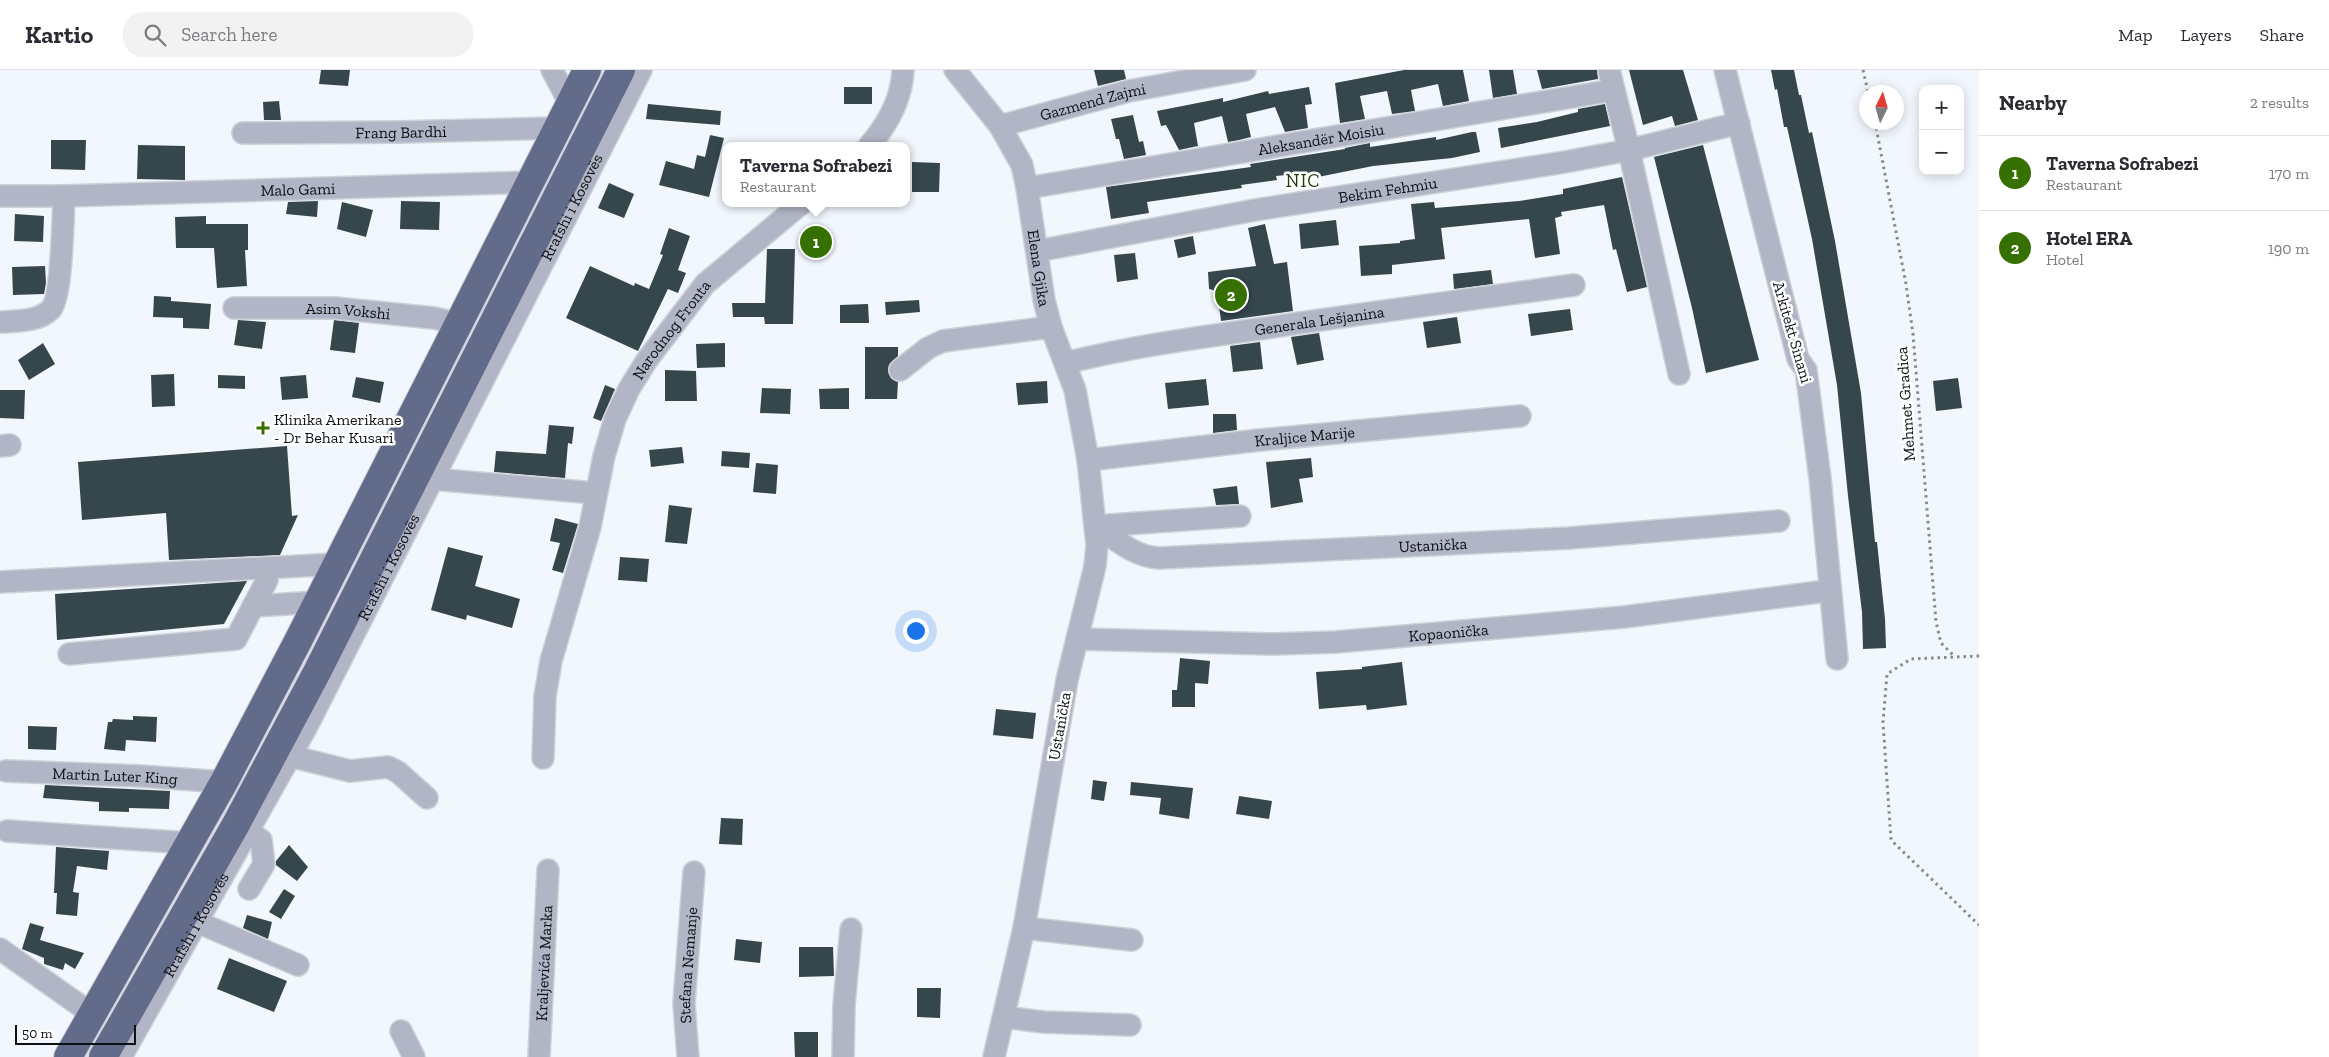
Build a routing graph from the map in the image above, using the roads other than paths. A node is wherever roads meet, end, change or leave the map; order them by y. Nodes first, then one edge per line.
1 (552, 70) edge
2 (587, 70) edge
3 (621, 70) edge
4 (641, 70) edge
5 (955, 70) edge
6 (1245, 70) edge
7 (1725, 70) edge
8 (907, 71) edge
9 (1611, 80) edge
10 (570, 104) junction
11 (1738, 123) junction
12 (1000, 126) junction
13 (557, 128) junction
14 (243, 133) dead end
15 (872, 142) edge
16 (1629, 150) junction
17 (532, 182) junction
18 (1027, 188) junction
19 (0, 196) edge
20 (64, 196) junction
21 (797, 207) edge
22 (1036, 251) junction
23 (1574, 285) dead end
24 (234, 308) dead end
25 (0, 322) edge
26 (460, 324) junction
27 (1051, 327) junction
28 (1066, 363) junction
29 (900, 370) dead end
30 (1679, 374) dead end
31 (1520, 416) dead end
32 (1088, 460) junction
33 (432, 479) junction
34 (595, 493) junction
35 (1194, 511) dead end
36 (1240, 516) dead end
37 (1779, 521) dead end
38 (1095, 522) junction
39 (337, 564) junction
40 (266, 580) dead end
41 (0, 582) edge
42 (1819, 592) dead end
43 (318, 602) junction
44 (253, 606) junction
45 (1077, 639) junction
46 (69, 654) dead end
47 (1837, 658) dead end
48 (290, 756) junction
49 (543, 758) dead end
50 (6, 771) dead end
51 (224, 782) junction
52 (427, 798) dead end
53 (7, 831) dead end
54 (248, 832) junction
55 (190, 843) junction
56 (548, 870) dead end
57 (694, 872) dead end
58 (249, 889) dead end
59 (197, 922) junction
60 (1024, 928) junction
61 (851, 929) dead end
62 (1132, 940) dead end
63 (0, 950) edge
64 (298, 965) dead end
65 (92, 1014) junction
66 (1004, 1017) junction
67 (1130, 1025) dead end
68 (401, 1031) dead end
69 (68, 1057) edge
70 (103, 1057) edge
71 (121, 1057) edge
72 (414, 1057) edge
73 (539, 1057) edge
74 (688, 1057) edge
75 (843, 1057) edge
76 (994, 1057) edge

1 - 10 street
2 - 10 highway
3 - 70 highway, Rrafshi i Kosovës
4 - 33 street, Rrafshi i Kosovës
5 - 12 street, Elena Gjika
6 - 12 street, Gazmend Zajmi
7 - 11 street, Arkitekt Sinani
8 - 15 street
9 - 16 street
9 - 18 street, Aleksandër Moisiu
10 - 13 highway
11 - 16 street, Bekim Fehmiu
11 - 47 street, Arkitekt Sinani
12 - 18 street, Elena Gjika
13 - 14 street, Frang Bardhi
13 - 17 highway
16 - 22 street, Bekim Fehmiu
16 - 30 street
17 - 20 street, Malo Gami
17 - 26 highway
18 - 22 street, Elena Gjika
19 - 20 street, Malo Gami
20 - 25 street
21 - 34 street, Narodnog Fronta
22 - 27 street, Elena Gjika
23 - 28 street, Generala Lešjanina
24 - 26 street, Asim Vokshi
26 - 39 highway
27 - 28 street, Ustanička
27 - 29 street, Elena Gjika
28 - 32 street, Ustanička
31 - 32 street, Kraljice Marije
32 - 38 street, Ustanička
33 - 34 street
33 - 48 street, Rrafshi i Kosovës
34 - 49 street, Narodnog Fronta
35 - 38 street
36 - 38 street
37 - 38 street, Ustanička
38 - 45 street, Ustanička
39 - 41 street
39 - 43 highway
40 - 44 street
42 - 45 street, Kopaonička
43 - 44 street
43 - 51 highway
44 - 46 street
45 - 60 street, Ustanička
48 - 52 street
48 - 54 street, Rrafshi i Kosovës
50 - 51 street, Martin Luter King
51 - 55 highway
53 - 55 street
54 - 58 street
54 - 59 street, Rrafshi i Kosovës
55 - 65 highway
56 - 73 street, Kraljevića Marka
57 - 74 street, Stefana Nemanje
59 - 64 street
59 - 71 street, Rrafshi i Kosovës
60 - 62 street
60 - 66 street, Ustanička
61 - 75 street
63 - 65 street
65 - 69 highway
66 - 67 street
66 - 76 street, Ustanička
68 - 72 street

